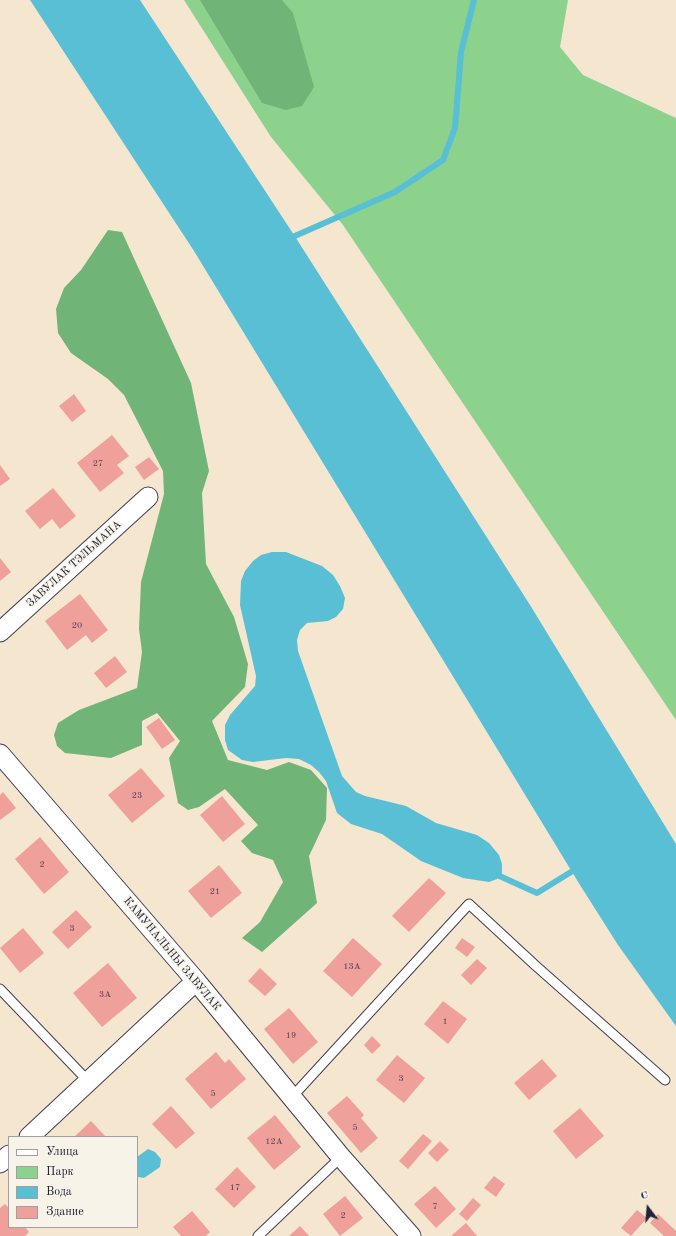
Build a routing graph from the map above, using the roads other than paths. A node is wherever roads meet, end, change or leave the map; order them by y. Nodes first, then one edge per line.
1 (148, 497) dead end
2 (0, 632) edge
3 (0, 754) edge
4 (196, 981) junction
5 (0, 989) edge
6 (665, 1080) dead end
7 (89, 1082) junction
8 (292, 1097) junction
9 (30, 1136) edge
10 (8, 1156) edge
11 (340, 1157) junction
12 (0, 1163) edge
13 (258, 1236) edge
14 (411, 1236) edge

1 - 2 street, ЗАВУЛАК ТЭЛЬМАНА
3 - 4 street, КАМУНАЛЬНЫ ЗАВУЛАК
4 - 7 street
4 - 8 street, КАМУНАЛЬНЫ ЗАВУЛАК
5 - 7 lane
6 - 8 lane
7 - 9 street
8 - 11 street, КАМУНАЛЬНЫ ЗАВУЛАК
10 - 12 street
11 - 13 lane
11 - 14 street, КАМУНАЛЬНЫ ЗАВУЛАК

